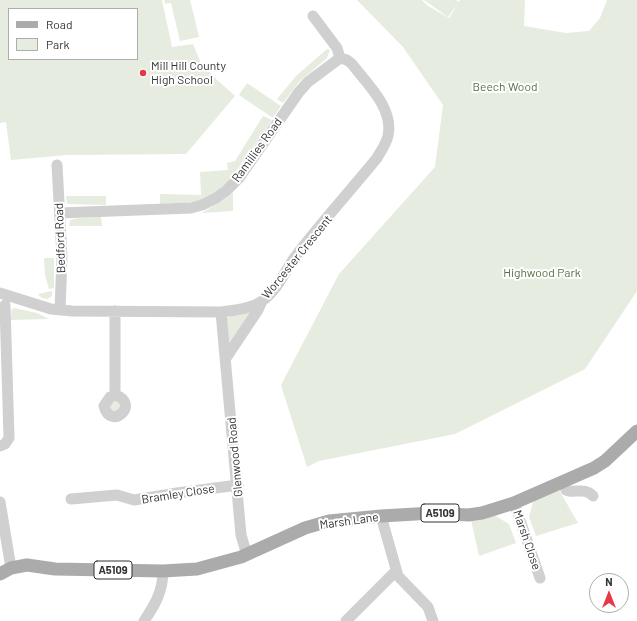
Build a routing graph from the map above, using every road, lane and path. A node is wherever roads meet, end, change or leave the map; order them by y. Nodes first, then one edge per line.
1 (313, 16) dead end
2 (340, 58) junction
3 (57, 166) dead end
4 (60, 213) junction
5 (0, 294) edge
6 (262, 301) junction
7 (5, 305) dead end
8 (60, 310) junction
9 (115, 311) junction
10 (221, 312) junction
11 (226, 358) junction
12 (115, 395) dead end
13 (637, 431) edge
14 (0, 446) edge
15 (563, 482) junction
16 (238, 485) junction
17 (593, 496) dead end
18 (71, 499) dead end
19 (0, 502) edge
20 (514, 503) junction
21 (381, 516) junction
22 (247, 555) junction
23 (6, 571) edge
24 (163, 571) junction
25 (396, 571) junction
26 (540, 578) dead end
27 (144, 621) edge
28 (346, 621) edge
29 (433, 621) edge

1 - 2 street
2 - 4 street, Ramillies Road
2 - 6 street, Worcester Crescent
3 - 4 street, Bedford Road
4 - 8 street, Bedford Road
5 - 8 street, Worcester Crescent
6 - 10 street, Worcester Crescent
6 - 11 street
7 - 14 street
8 - 9 street, Worcester Crescent
9 - 10 street, Worcester Crescent
9 - 12 street
10 - 11 street, Glenwood Road
11 - 16 street, Glenwood Road
13 - 15 main road, Marsh Lane / A5109
15 - 17 street
15 - 20 main road, Marsh Lane / A5109
16 - 18 street, Bramley Close
16 - 22 street, Glenwood Road
19 - 23 street
20 - 21 main road, Marsh Lane / A5109
20 - 26 street, Marsh Close
21 - 22 main road, Marsh Lane / A5109
21 - 25 street
22 - 24 main road, Marsh Lane / A5109
23 - 24 main road, Marsh Lane / A5109
24 - 27 street
25 - 28 street
25 - 29 street

